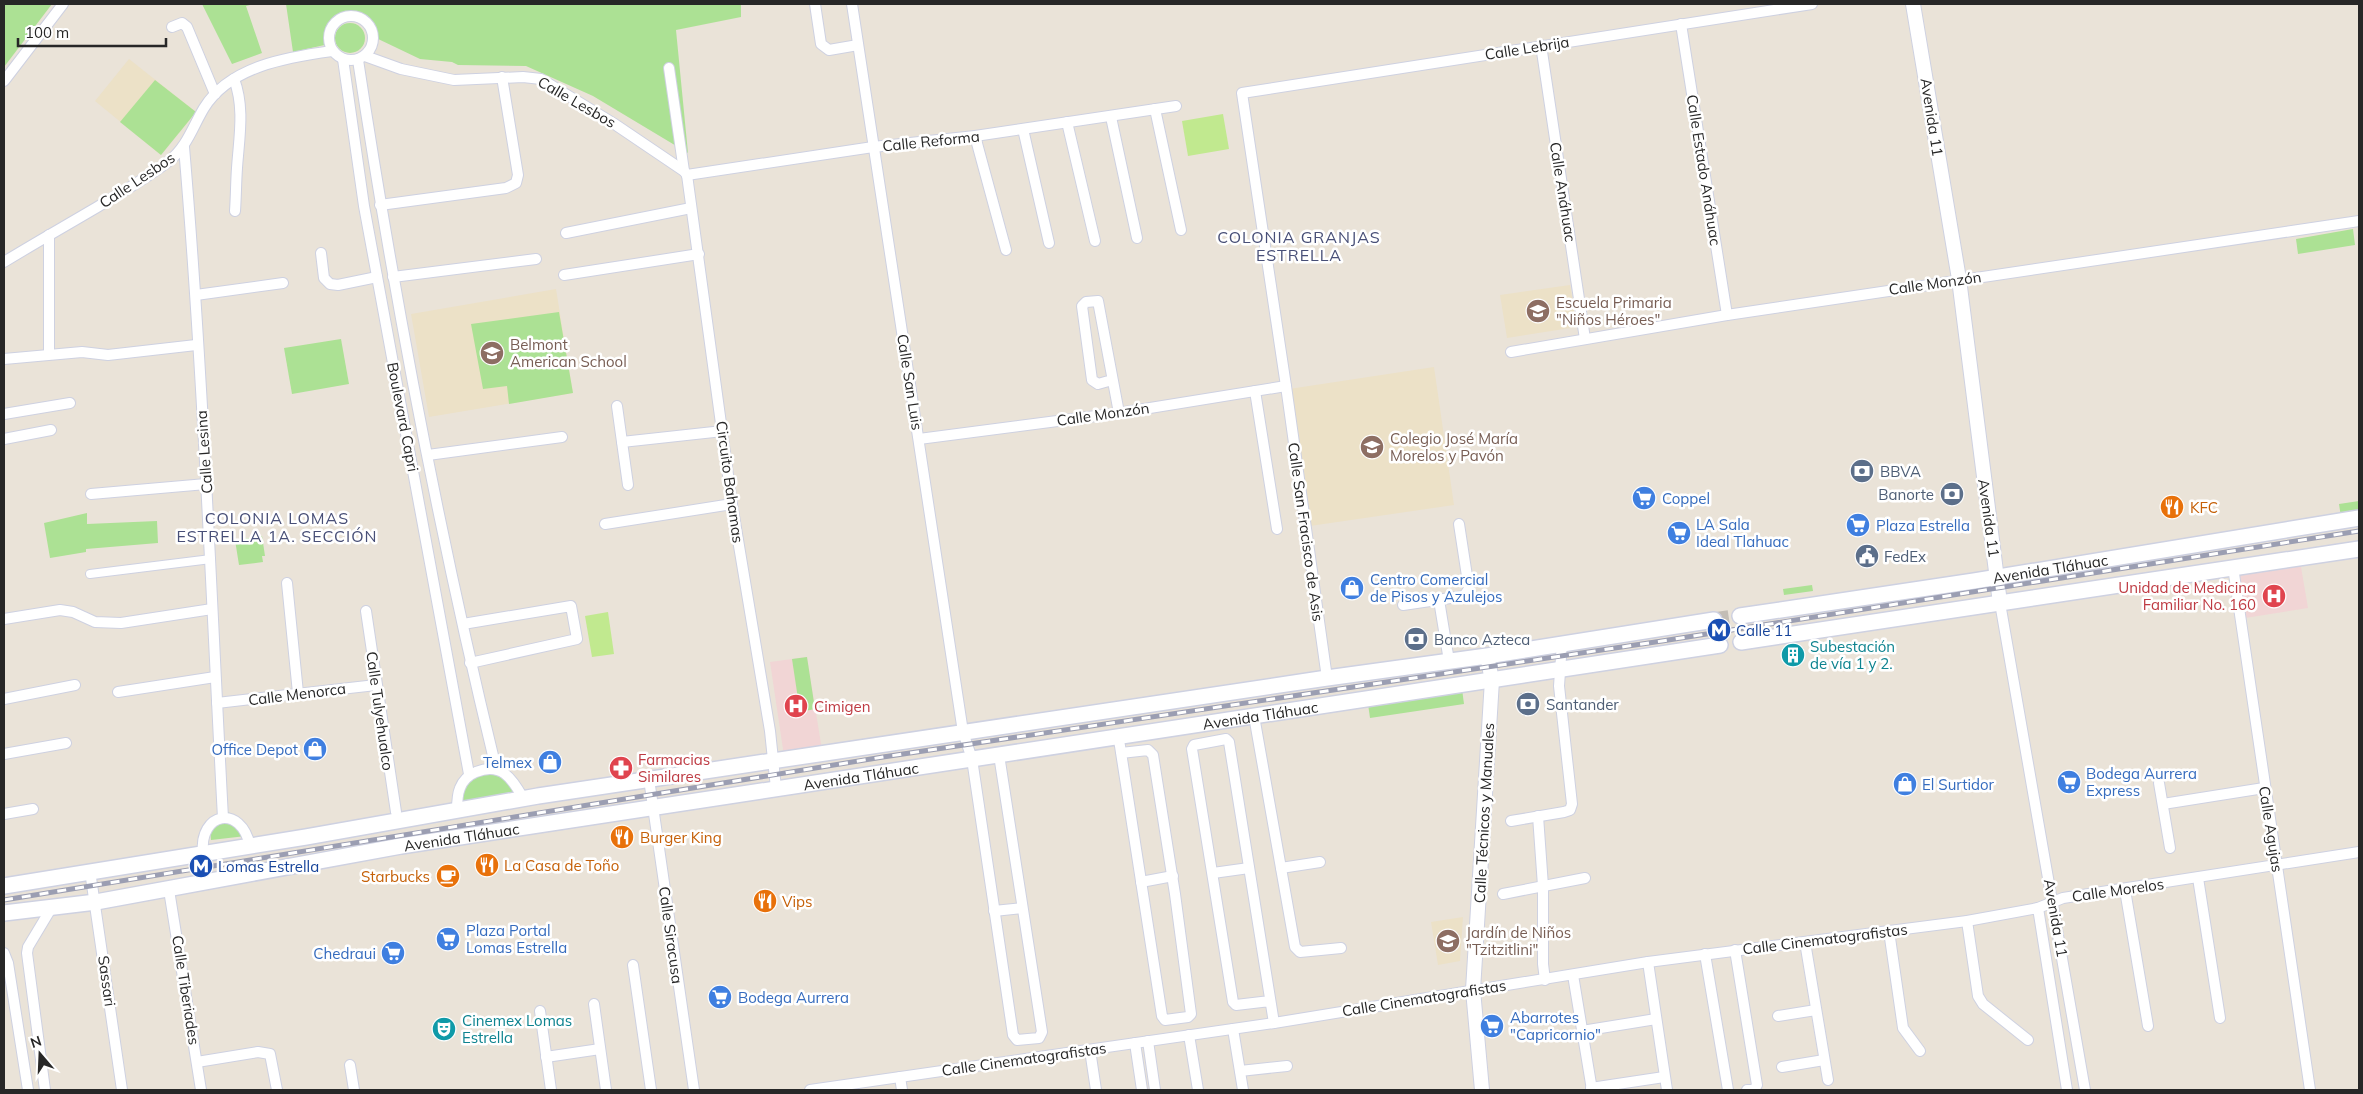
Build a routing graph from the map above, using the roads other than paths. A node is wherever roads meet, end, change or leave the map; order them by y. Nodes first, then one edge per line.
1 (63, 4) edge
2 (815, 4) edge
3 (852, 4) edge
4 (1812, 4) edge
5 (1913, 4) edge
6 (1681, 24) junction
7 (172, 27) dead end
8 (858, 45) junction
9 (1541, 46) junction
10 (332, 51) junction
11 (361, 58) junction
12 (343, 59) junction
13 (669, 68) dead end
14 (502, 77) junction
15 (234, 80) junction
16 (4, 81) edge
17 (1242, 93) joint
18 (214, 94) junction
19 (1176, 106) dead end
20 (1155, 109) junction
21 (1111, 117) junction
22 (1067, 122) junction
23 (1023, 129) junction
24 (976, 136) junction
25 (184, 147) junction
26 (873, 147) junction
27 (685, 173) junction
28 (380, 205) junction
29 (691, 208) junction
30 (235, 211) dead end
31 (2359, 221) edge
32 (1181, 230) dead end
33 (566, 233) dead end
34 (48, 235) junction
35 (1137, 238) dead end
36 (1095, 241) dead end
37 (1049, 243) dead end
38 (1006, 250) dead end
39 (321, 253) dead end
40 (698, 254) junction
41 (536, 259) dead end
42 (4, 262) edge
43 (564, 275) dead end
44 (377, 277) junction
45 (393, 277) junction
46 (1958, 279) junction
47 (283, 283) dead end
48 (196, 295) junction
49 (1727, 315) junction
50 (1585, 340) junction
51 (196, 345) junction
52 (1511, 352) dead end
53 (50, 353) junction
54 (4, 358) edge
55 (1112, 380) junction
56 (1286, 386) junction
57 (1256, 391) junction
58 (70, 403) dead end
59 (617, 406) dead end
60 (1119, 413) junction
61 (4, 414) edge
62 (51, 430) dead end
63 (723, 431) junction
64 (562, 437) dead end
65 (4, 439) edge
66 (919, 439) junction
67 (622, 442) junction
68 (428, 455) junction
69 (206, 484) junction
70 (628, 485) dead end
71 (91, 494) dead end
72 (732, 504) junction
73 (2359, 518) edge
74 (605, 524) dead end
75 (1460, 524) dead end
76 (1277, 529) dead end
77 (2359, 549) edge
78 (211, 559) junction
79 (2233, 567) junction
80 (90, 574) dead end
81 (1997, 578) junction
82 (287, 583) dead end
83 (1439, 600) junction
84 (2000, 603) junction
85 (1403, 605) dead end
86 (212, 609) junction
87 (366, 611) dead end
88 (1740, 616) tunnel mouth
89 (4, 620) edge
90 (1714, 620) tunnel mouth
91 (463, 624) junction
92 (1740, 642) dead end
93 (1562, 643) junction
94 (1720, 645) dead end
95 (1487, 656) junction
96 (1449, 661) junction
97 (470, 663) junction
98 (1560, 670) junction
99 (215, 677) junction
100 (1327, 678) junction
101 (1492, 680) junction
102 (376, 684) junction
103 (75, 685) dead end
104 (118, 692) dead end
105 (298, 693) junction
106 (4, 699) edge
107 (217, 703) junction
108 (1254, 716) junction
109 (963, 732) junction
110 (1118, 736) junction
111 (66, 743) dead end
112 (1121, 753) junction
113 (4, 754) edge
114 (999, 754) junction
115 (972, 759) junction
116 (772, 760) junction
117 (496, 768) junction
118 (469, 774) junction
119 (649, 779) junction
120 (2159, 783) dead end
121 (776, 788) junction
122 (2264, 788) junction
123 (524, 798) junction
124 (2163, 804) junction
125 (33, 809) dead end
126 (653, 809) junction
127 (457, 811) junction
128 (396, 812) dead end
129 (4, 814) edge
130 (1538, 816) junction
131 (223, 818) junction
132 (1511, 821) dead end
133 (250, 846) junction
134 (2170, 848) dead end
135 (2359, 852) edge
136 (203, 853) junction
137 (1320, 862) dead end
138 (2277, 867) junction
139 (1249, 868) junction
140 (1281, 868) junction
141 (90, 872) junction
142 (1213, 873) junction
143 (1173, 876) junction
144 (1585, 878) dead end
145 (2198, 878) junction
146 (1141, 882) junction
147 (19, 884) junction
148 (4, 886) edge
149 (1543, 886) junction
150 (169, 890) junction
151 (2124, 890) junction
152 (1503, 894) dead end
153 (96, 902) junction
154 (2053, 903) junction
155 (52, 907) junction
156 (1022, 908) junction
157 (2038, 908) junction
158 (22, 910) junction
159 (994, 912) junction
160 (4, 913) edge
161 (1967, 921) junction
162 (1889, 931) junction
163 (1805, 942) junction
164 (1342, 948) dead end
165 (1735, 950) junction
166 (4, 953) edge
167 (1705, 954) junction
168 (27, 959) junction
169 (1648, 962) junction
170 (8, 963) junction
171 (633, 965) dead end
172 (1573, 975) junction
173 (1545, 980) junction
174 (1473, 990) junction
175 (1270, 1001) junction
176 (594, 1004) dead end
177 (1816, 1010) junction
178 (540, 1011) dead end
179 (1778, 1016) dead end
180 (2220, 1018) dead end
181 (1656, 1020) junction
182 (1274, 1022) junction
183 (2148, 1026) dead end
184 (1233, 1029) junction
185 (1582, 1031) junction
186 (1189, 1035) junction
187 (2028, 1040) dead end
188 (1148, 1041) junction
189 (1134, 1043) junction
190 (600, 1049) junction
191 (1090, 1050) junction
192 (1920, 1052) dead end
193 (546, 1057) junction
194 (1824, 1060) junction
195 (197, 1062) junction
196 (350, 1065) dead end
197 (1287, 1066) dead end
198 (1782, 1066) dead end
199 (1240, 1071) junction
200 (1664, 1076) junction
201 (900, 1077) junction
202 (2084, 1079) junction
203 (1828, 1080) dead end
204 (2066, 1086) edge
205 (1592, 1089) edge
206 (28, 1090) edge
207 (45, 1090) edge
208 (122, 1090) edge
209 (201, 1090) edge
210 (278, 1090) edge
211 (354, 1090) edge
212 (551, 1090) edge
213 (606, 1090) edge
214 (651, 1090) edge
215 (694, 1090) edge
216 (810, 1090) edge
217 (902, 1090) edge
218 (1096, 1090) edge
219 (1142, 1090) edge
220 (1155, 1090) edge
221 (1198, 1090) edge
222 (1243, 1090) edge
223 (1482, 1090) edge
224 (1667, 1090) edge
225 (1728, 1090) edge
226 (1747, 1090) edge
227 (2085, 1090) edge
228 (2310, 1090) edge

1 - 16 street
2 - 8 street
3 - 8 street, Calle San Luis
4 - 6 street, Calle Lebrija
5 - 46 street, Avenida 11
6 - 9 street, Calle Lebrija
6 - 49 street, Calle Estado Anáhuac
7 - 18 street
8 - 26 street, Calle San Luis
9 - 17 street, Calle Lebrija
9 - 50 street, Calle Anáhuac
10 - 11 street
10 - 12 street
10 - 15 street, Calle Lesbos
11 - 12 street
11 - 14 street, Calle Lesbos
11 - 28 street, Boulevard Capri
12 - 44 street, Boulevard Capri
13 - 27 street, Circuito Bahamas
14 - 27 street, Calle Lesbos
14 - 28 street
15 - 18 street, Calle Lesbos
15 - 30 street
17 - 56 street, Calle San Fracisco de Asis
18 - 25 street, Calle Lesbos
19 - 20 street, Calle Reforma
20 - 21 street, Calle Reforma
20 - 32 street
21 - 22 street, Calle Reforma
21 - 35 street
22 - 23 street, Calle Reforma
22 - 36 street
23 - 24 street, Calle Reforma
23 - 37 street
24 - 26 street, Calle Reforma
24 - 38 street
25 - 34 street, Calle Lesbos
25 - 48 street, Calle Lesina
26 - 27 street, Calle Reforma
26 - 66 street, Calle San Luis
27 - 29 street, Circuito Bahamas
28 - 45 street, Boulevard Capri
29 - 33 street
29 - 40 street, Circuito Bahamas
31 - 46 street, Calle Monzón
34 - 42 street, Calle Lesbos
34 - 53 street
39 - 44 street
40 - 43 street
40 - 63 street, Circuito Bahamas
41 - 45 street
44 - 118 street, Boulevard Capri
45 - 68 street, Boulevard Capri
46 - 49 street, Calle Monzón
46 - 81 street, Avenida 11
47 - 48 street
48 - 51 street, Calle Lesina
49 - 50 street, Calle Monzón
50 - 52 street, Calle Monzón
51 - 53 street
51 - 69 street, Calle Lesina
53 - 54 street
55 - 55 street
55 - 60 street
56 - 57 street, Calle Monzón
56 - 100 street, Calle San Fracisco de Asis
57 - 60 street, Calle Monzón
57 - 76 street
58 - 61 street
59 - 67 street
60 - 66 street, Calle Monzón
62 - 65 street
63 - 67 street
63 - 72 street, Circuito Bahamas
64 - 68 street
66 - 109 street, Calle San Luis
67 - 70 street
68 - 91 street, Boulevard Capri
69 - 71 street
69 - 78 street, Calle Lesina
72 - 74 street
72 - 116 street, Circuito Bahamas
73 - 81 main road, Avenida Tláhuac
75 - 83 street
77 - 79 main road, Avenida Tláhuac
78 - 80 street
78 - 86 street, Calle Lesina
79 - 84 main road, Avenida Tláhuac
79 - 122 street, Calle Agujas
81 - 84 street, Avenida 11
81 - 88 main road, Avenida Tláhuac
82 - 105 street
83 - 85 street
83 - 96 street
84 - 92 main road, Avenida Tláhuac
84 - 154 street, Avenida 11
86 - 89 street
86 - 99 street, Calle Lesina
87 - 102 street, Calle Tulyehualco
90 - 93 main road, Avenida Tláhuac
91 - 97 street, Boulevard Capri
91 - 97 street
93 - 95 main road, Avenida Tláhuac
93 - 98 street
94 - 98 main road, Avenida Tláhuac
95 - 96 main road, Avenida Tláhuac
95 - 101 street, Calle Técnicos y Manuales
96 - 100 main road, Avenida Tláhuac
97 - 117 street, Boulevard Capri
98 - 101 main road, Avenida Tláhuac
98 - 130 street
99 - 104 street
99 - 107 street, Calle Lesina
100 - 109 main road, Avenida Tláhuac
101 - 108 main road, Avenida Tláhuac
101 - 174 street, Calle Técnicos y Manuales
102 - 105 street, Calle Menorca
102 - 128 street, Calle Tulyehualco
103 - 106 street
105 - 107 street, Calle Menorca
107 - 131 street, Calle Lesina
108 - 110 main road, Avenida Tláhuac
108 - 140 street
109 - 115 street, Calle San Luis
109 - 116 main road, Avenida Tláhuac
110 - 112 street
110 - 114 main road, Avenida Tláhuac
111 - 113 street
112 - 143 street
112 - 146 street
114 - 115 main road, Avenida Tláhuac
114 - 156 street
115 - 121 main road, Avenida Tláhuac
115 - 159 street, Calle San Luis
116 - 119 main road, Avenida Tláhuac
116 - 121 street, Circuito Bahamas
117 - 118 street
117 - 123 street
118 - 127 street
119 - 123 main road, Avenida Tláhuac
119 - 126 street, Calle Siracusa
120 - 124 street
121 - 126 main road, Avenida Tláhuac
122 - 124 street
122 - 138 street, Calle Agujas
123 - 127 main road, Avenida Tláhuac
124 - 134 street
125 - 129 street
126 - 150 main road, Avenida Tláhuac
126 - 215 street, Calle Siracusa
127 - 133 main road, Avenida Tláhuac
130 - 132 street
130 - 149 street
131 - 133 street
131 - 136 street
133 - 136 main road, Avenida Tláhuac
135 - 138 street, Calle Morelos
136 - 141 main road, Avenida Tláhuac
137 - 140 street
138 - 145 street, Calle Morelos
138 - 228 street, Calle Agujas
139 - 142 street
139 - 142 street
139 - 175 street
140 - 164 street
141 - 147 main road, Avenida Tláhuac
141 - 153 street, Sassari
142 - 175 street
143 - 146 street
143 - 146 street
144 - 149 street
145 - 151 street, Calle Morelos
145 - 180 street
147 - 148 main road, Avenida Tláhuac
147 - 158 main road
149 - 152 street
149 - 173 street
150 - 153 main road, Avenida Tláhuac
150 - 195 street, Calle Tiberiades
151 - 154 street, Calle Morelos
151 - 183 street
153 - 155 main road, Avenida Tláhuac
153 - 208 street, Sassari
154 - 157 street, Calle Morelos
154 - 202 street, Avenida 11
155 - 158 main road, Avenida Tláhuac
155 - 168 street
156 - 159 street
156 - 159 street, Calle San Luis
157 - 161 street, Calle Cinematografistas
157 - 204 street, Avenida 11
158 - 160 main road, Avenida Tláhuac
161 - 162 street, Calle Cinematografistas
161 - 187 street
162 - 163 street, Calle Cinematografistas
162 - 192 street
163 - 165 street, Calle Cinematografistas
163 - 177 street
165 - 167 street, Calle Cinematografistas
165 - 226 street
166 - 170 street
167 - 169 street, Calle Cinematografistas
167 - 225 street
168 - 170 street
168 - 207 street
169 - 172 street, Calle Cinematografistas
169 - 181 street
170 - 206 street
171 - 214 street
172 - 173 street, Calle Cinematografistas
172 - 185 street
173 - 174 street, Calle Cinematografistas
174 - 182 street, Calle Cinematografistas
174 - 223 street, Calle Técnicos y Manuales
175 - 182 street
176 - 190 street
177 - 179 street
177 - 194 street
178 - 193 street
181 - 185 street
181 - 200 street
182 - 184 street, Calle Cinematografistas
184 - 186 street, Calle Cinematografistas
184 - 199 street
185 - 205 street
186 - 188 street, Calle Cinematografistas
186 - 221 street
188 - 189 street, Calle Cinematografistas
188 - 220 street
189 - 191 street, Calle Cinematografistas
189 - 219 street
190 - 193 street
190 - 213 street
191 - 201 street, Calle Cinematografistas
191 - 218 street
193 - 212 street
194 - 198 street
194 - 203 street
195 - 209 street, Calle Tiberiades
195 - 210 street
196 - 211 street
197 - 199 street
199 - 222 street
200 - 205 street
200 - 224 street
201 - 216 street, Calle Cinematografistas
201 - 217 street
202 - 204 street
202 - 227 street, Avenida 11

